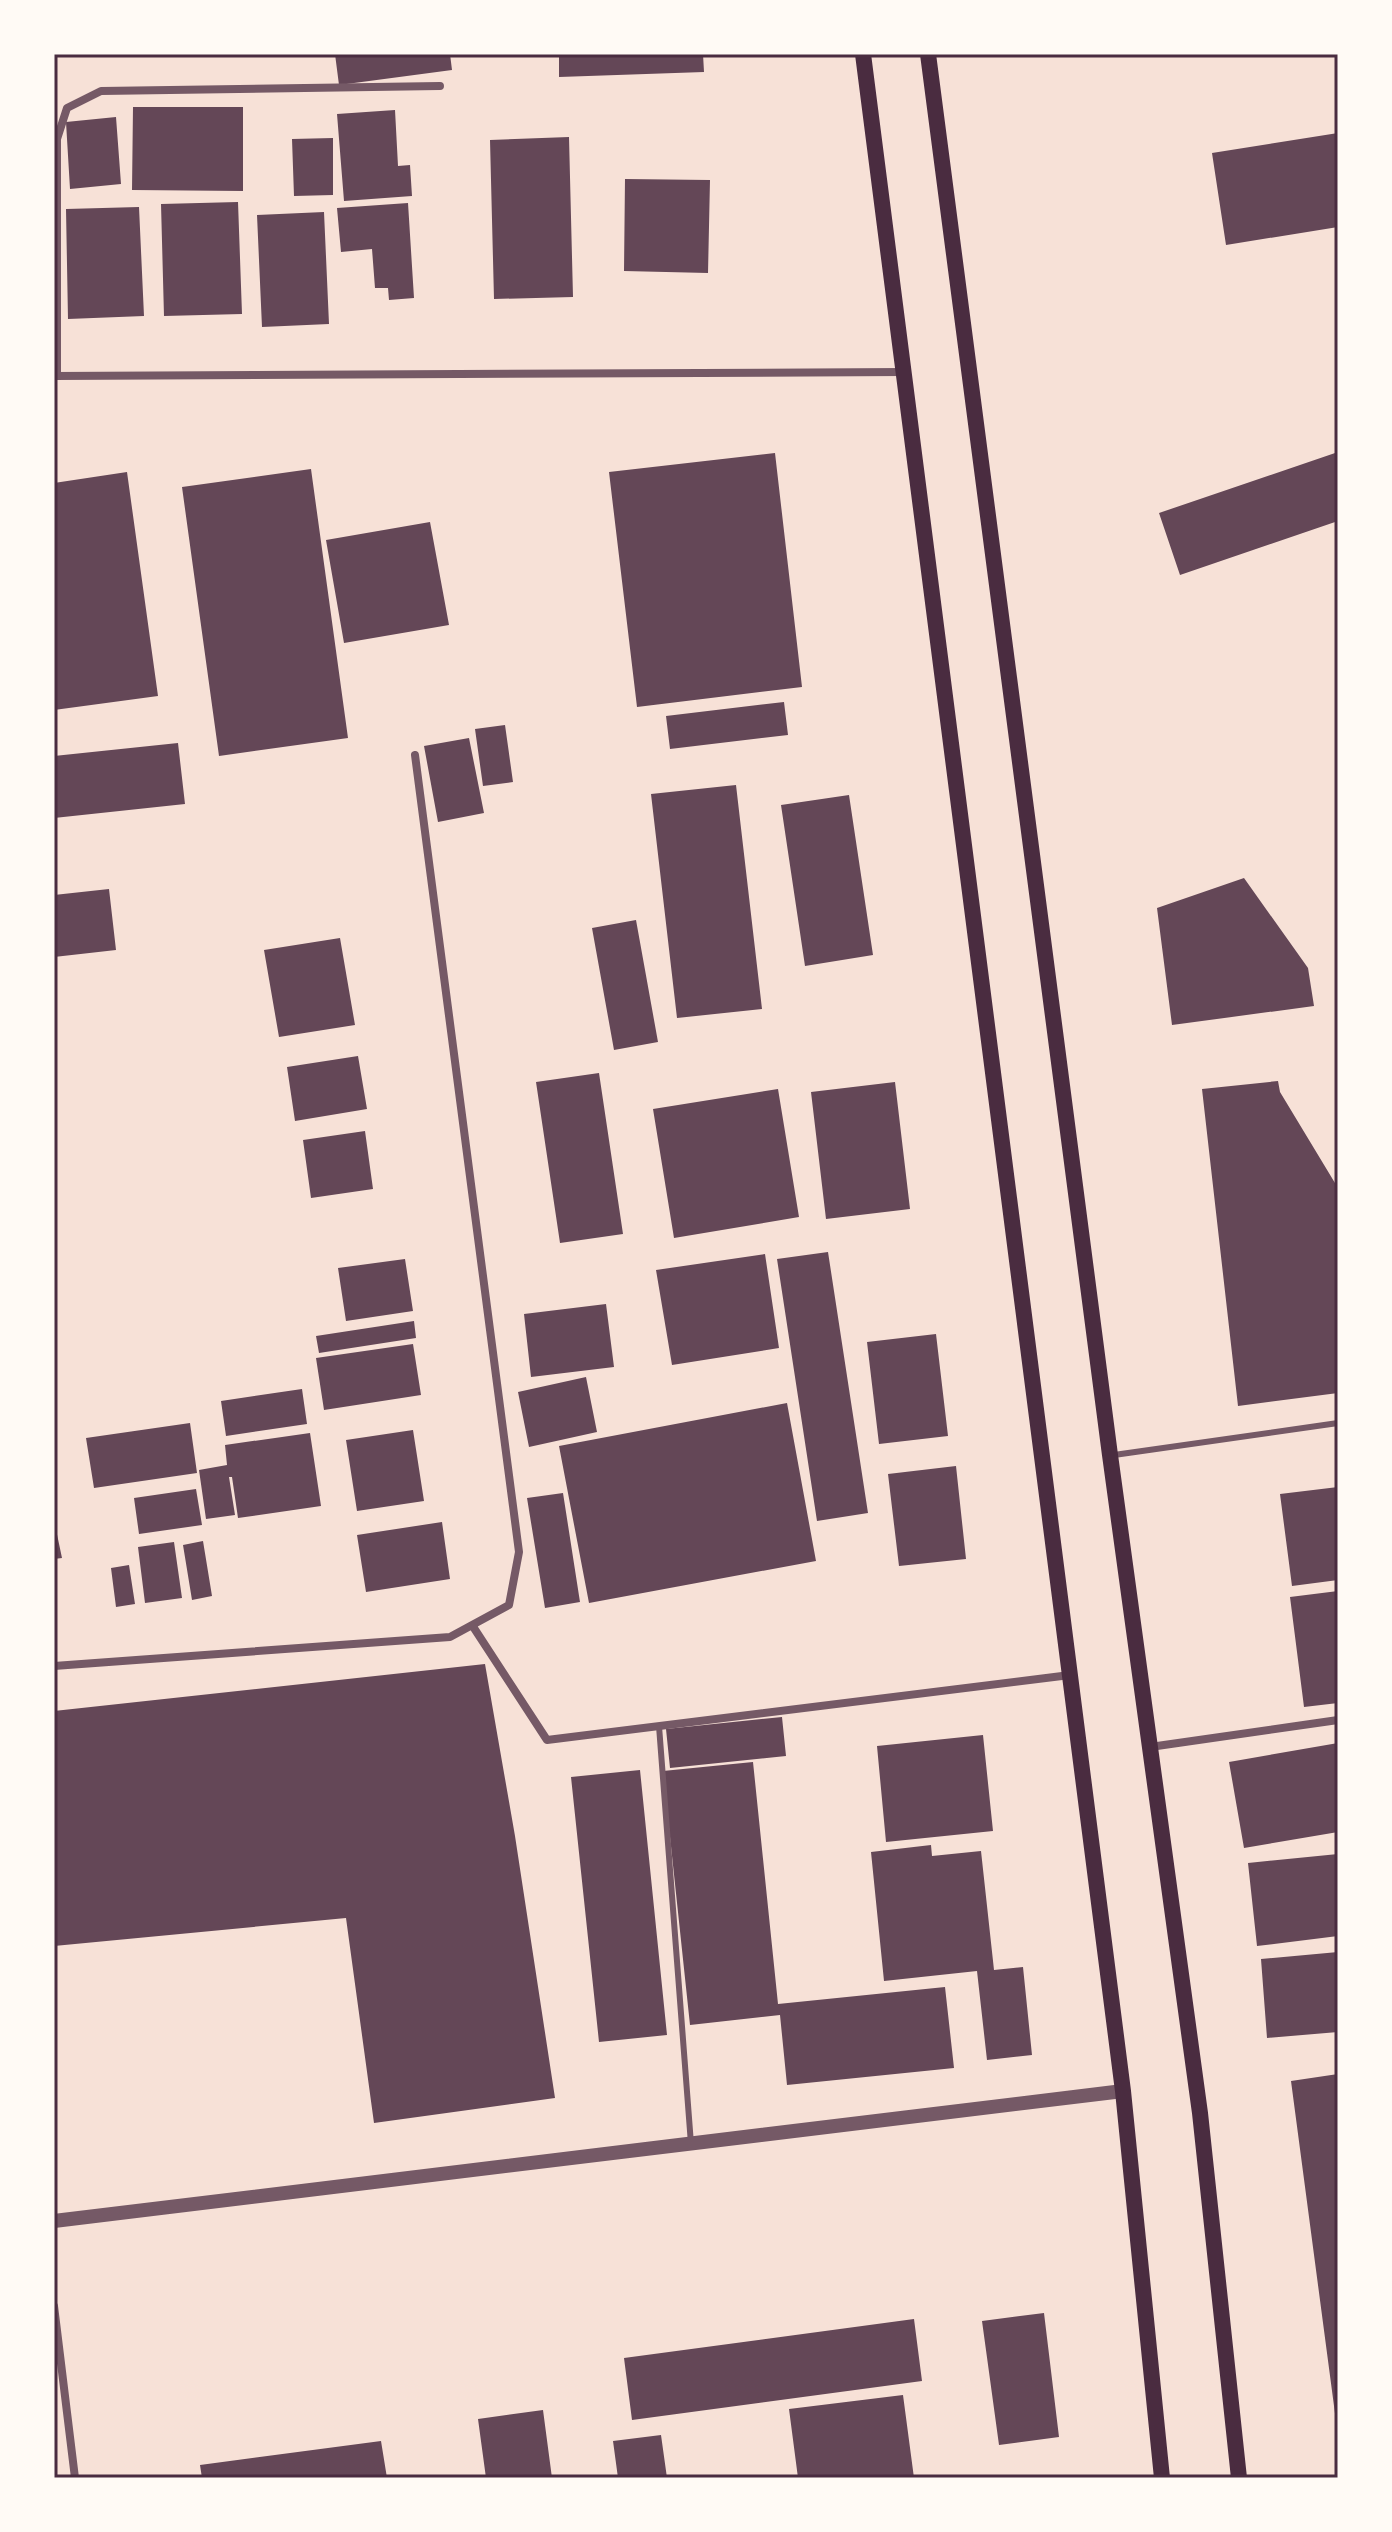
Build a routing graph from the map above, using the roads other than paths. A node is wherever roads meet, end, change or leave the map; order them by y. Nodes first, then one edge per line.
1 (863, 54) edge
2 (928, 54) edge
3 (440, 86) dead end
4 (904, 372) junction
5 (56, 376) edge
6 (415, 755) dead end
7 (1338, 1423) edge
8 (1110, 1455) junction
9 (472, 1625) junction
10 (54, 1666) edge
11 (1071, 1675) junction
12 (1338, 1720) edge
13 (659, 1726) junction
14 (1150, 1747) junction
15 (1123, 2091) junction
16 (691, 2144) junction
17 (54, 2221) edge
18 (54, 2306) edge
19 (75, 2478) edge
20 (1162, 2478) edge
21 (1239, 2478) edge

1 - 4 main road
2 - 8 main road
3 - 5 street
4 - 5 street
4 - 11 main road
6 - 9 street
7 - 8 lane
8 - 14 main road
9 - 10 street
9 - 13 street
11 - 13 street
11 - 15 main road
12 - 14 street
13 - 16 lane
14 - 21 main road
15 - 16 street
15 - 20 main road
16 - 17 street
18 - 19 street

